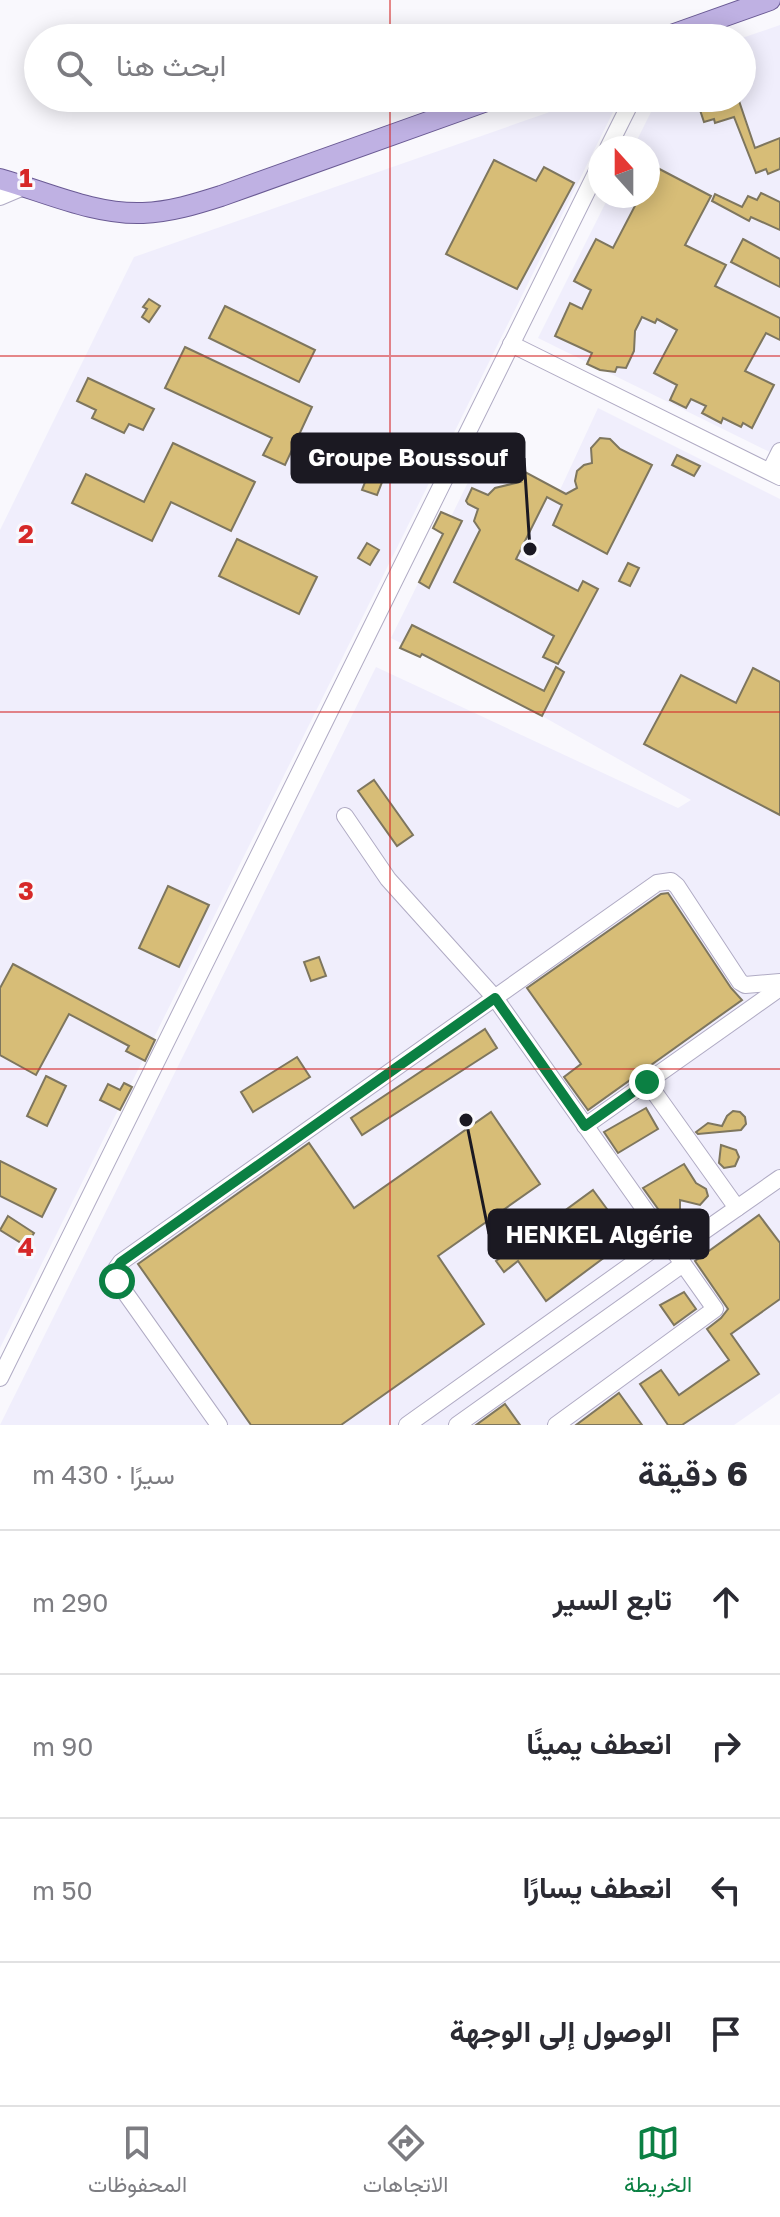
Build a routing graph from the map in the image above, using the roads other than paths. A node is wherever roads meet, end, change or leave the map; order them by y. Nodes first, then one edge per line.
1 (770, 0) edge
2 (702, 24) edge
3 (456, 112) edge
4 (626, 112) edge
5 (614, 136) edge
6 (0, 179) edge
7 (26, 186) junction
8 (588, 189) edge
9 (0, 197) edge
10 (511, 344) junction
11 (780, 451) edge
12 (775, 474) edge
13 (345, 816) dead end
14 (780, 985) edge
15 (495, 998) junction
16 (647, 1082) junction
17 (585, 1126) junction
18 (780, 1178) edge
19 (737, 1208) junction
20 (674, 1252) junction
21 (0, 1378) edge
22 (219, 1425) edge
23 (407, 1425) edge
24 (457, 1425) edge
25 (556, 1425) edge

1 - 2 main road
3 - 7 main road
4 - 5 street
6 - 7 main road
7 - 9 street
8 - 10 street
10 - 12 street
10 - 21 street
11 - 12 street
13 - 15 street
14 - 15 street
14 - 16 street
15 - 17 street
15 - 22 street
16 - 17 street
16 - 19 street
17 - 20 street
18 - 19 street
19 - 20 street
20 - 23 street
20 - 24 street
20 - 25 street

